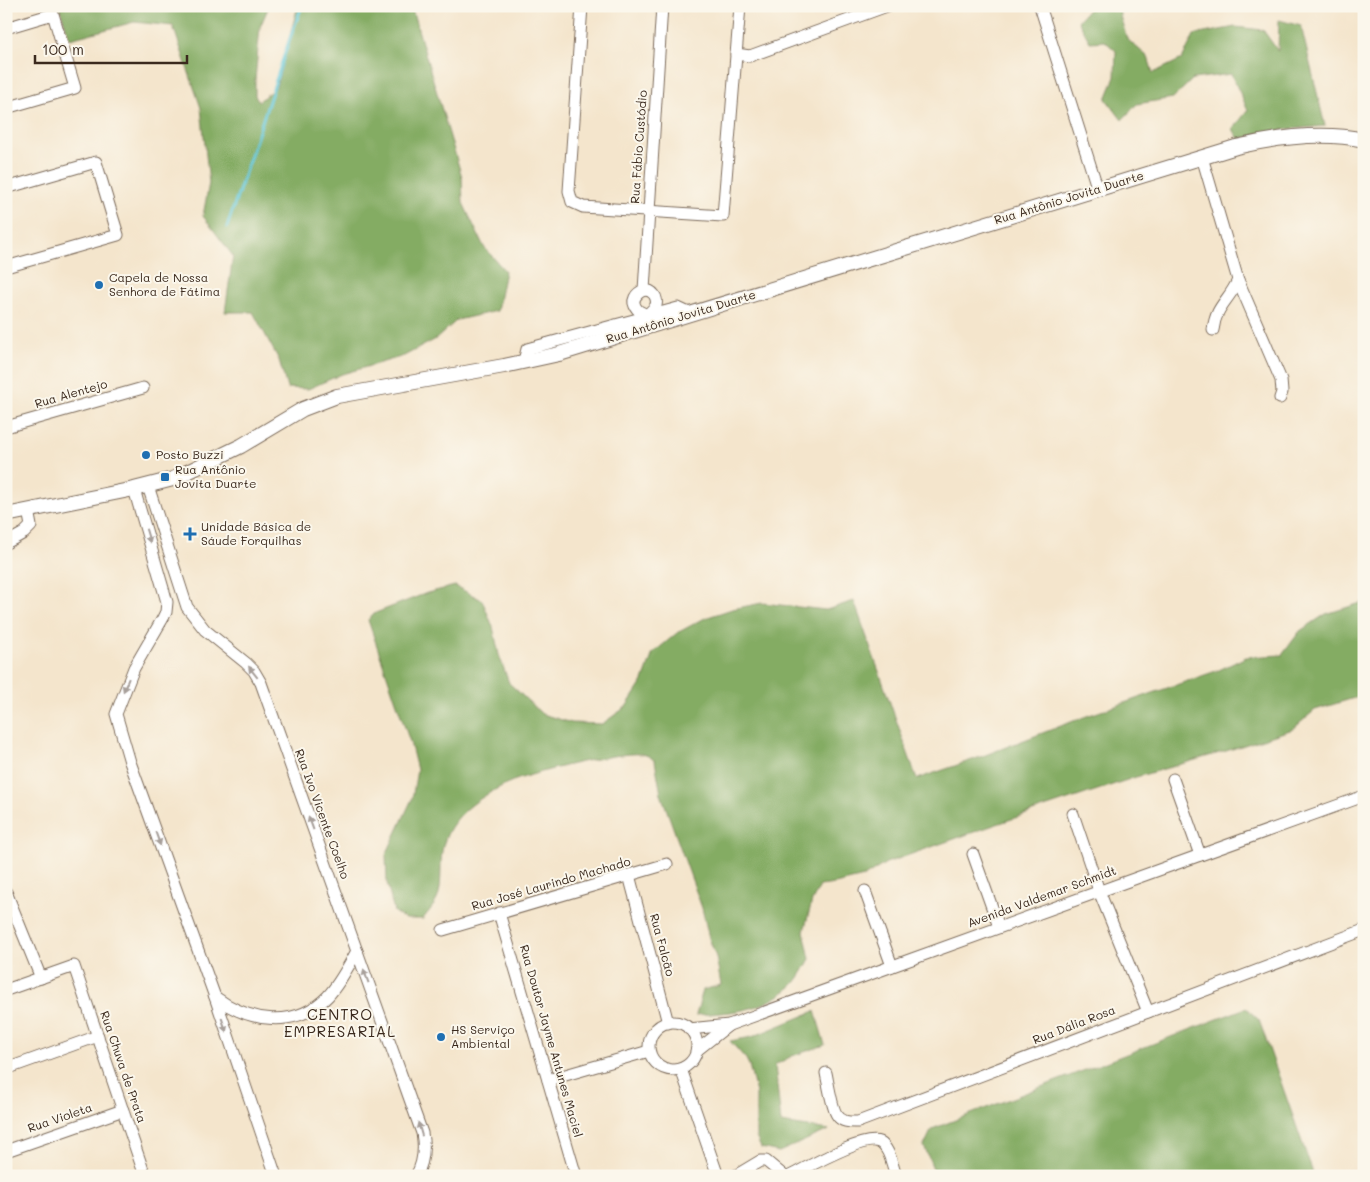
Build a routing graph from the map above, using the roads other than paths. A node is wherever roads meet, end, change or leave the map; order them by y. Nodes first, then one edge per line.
1 (582, 6) edge
2 (662, 6) edge
3 (740, 6) edge
4 (887, 6) edge
5 (1040, 6) edge
6 (6, 28) edge
7 (736, 54) junction
8 (6, 108) edge
9 (1364, 140) edge
10 (1202, 157) junction
11 (6, 188) edge
12 (1098, 190) junction
13 (649, 211) junction
14 (6, 267) edge
15 (1238, 280) junction
16 (644, 290) junction
17 (691, 314) junction
18 (647, 315) junction
19 (1214, 330) dead end
20 (524, 361) junction
21 (143, 388) dead end
22 (1280, 398) dead end
23 (6, 426) edge
24 (148, 486) junction
25 (134, 489) junction
26 (28, 510) junction
27 (6, 515) edge
28 (6, 542) edge
29 (188, 607) junction
30 (166, 612) junction
31 (1173, 779) dead end
32 (1364, 796) edge
33 (1073, 814) dead end
34 (973, 854) dead end
35 (1200, 855) junction
36 (667, 864) dead end
37 (629, 875) junction
38 (1100, 891) junction
39 (6, 892) edge
40 (865, 892) dead end
41 (9, 907) edge
42 (500, 913) junction
43 (999, 927) junction
44 (443, 930) dead end
45 (1364, 930) edge
46 (357, 951) junction
47 (892, 966) junction
48 (42, 978) junction
49 (6, 990) edge
50 (215, 997) junction
51 (1148, 1012) junction
52 (668, 1023) junction
53 (729, 1024) junction
54 (690, 1029) junction
55 (98, 1036) junction
56 (649, 1051) junction
57 (696, 1051) junction
58 (6, 1069) edge
59 (681, 1069) junction
60 (826, 1073) dead end
61 (548, 1080) junction
62 (123, 1110) junction
63 (6, 1151) edge
64 (145, 1176) edge
65 (276, 1176) edge
66 (416, 1176) edge
67 (576, 1176) edge
68 (718, 1176) edge
69 (735, 1176) edge
70 (784, 1176) edge
71 (790, 1176) edge
72 (896, 1176) edge

1 - 13 street
2 - 13 street, Rua Fábio Custódio
3 - 7 street
4 - 7 street
5 - 12 street
6 - 8 street
7 - 13 street
9 - 10 main road, Rua Antônio Jovita Duarte
10 - 12 main road, Rua Antônio Jovita Duarte
10 - 15 street
11 - 14 street
12 - 17 main road, Rua Antônio Jovita Duarte
13 - 16 street, Rua Fábio Custódio
15 - 19 street
15 - 22 street
16 - 18 street
16 - 18 street
17 - 18 street
17 - 20 main road, Rua Antônio Jovita Duarte
18 - 20 street
20 - 24 main road, Rua Antônio Jovita Duarte
21 - 23 street, Rua Alentejo
24 - 25 main road, Rua Antônio Jovita Duarte
24 - 29 street, Rua Ivo Vicente Coelho
25 - 26 main road, Rua Antônio Jovita Duarte
25 -> 30 street
26 - 27 main road, Rua Antônio Jovita Duarte
26 - 28 street
29 - 30 street
46 -> 29 street, Rua Ivo Vicente Coelho
30 -> 50 street
31 - 35 street
32 - 35 street, Avenida Valdemar Schmidt
33 - 38 street
34 - 43 street
35 - 38 street, Avenida Valdemar Schmidt
36 - 37 street, Rua José Laurindo Machado
37 - 42 street, Rua José Laurindo Machado
37 - 52 street, Rua Falcão
38 - 43 street, Avenida Valdemar Schmidt
38 - 51 street
39 - 41 street
40 - 47 street
41 - 48 street
42 - 44 street, Rua José Laurindo Machado
42 - 61 street, Rua Doutor Jayme Antunes Maciel
43 - 47 street, Avenida Valdemar Schmidt
45 - 51 street, Rua Dália Rosa
46 - 50 street
66 -> 46 street, Rua Ivo Vicente Coelho
47 - 53 street, Avenida Valdemar Schmidt
48 - 49 street
48 - 55 street, Rua Chuva de Prata
50 -> 65 street
51 - 60 street, Rua Dália Rosa
52 - 54 street
52 - 56 street
53 - 54 street
53 - 57 street
54 - 57 street
55 - 58 street
55 - 62 street, Rua Chuva de Prata
56 - 59 street
56 - 61 street
57 - 59 street
59 - 68 street
61 - 67 street, Rua Doutor Jayme Antunes Maciel
62 - 63 street, Rua Violeta
62 - 64 street, Rua Chuva de Prata
69 - 70 street
71 - 72 street

